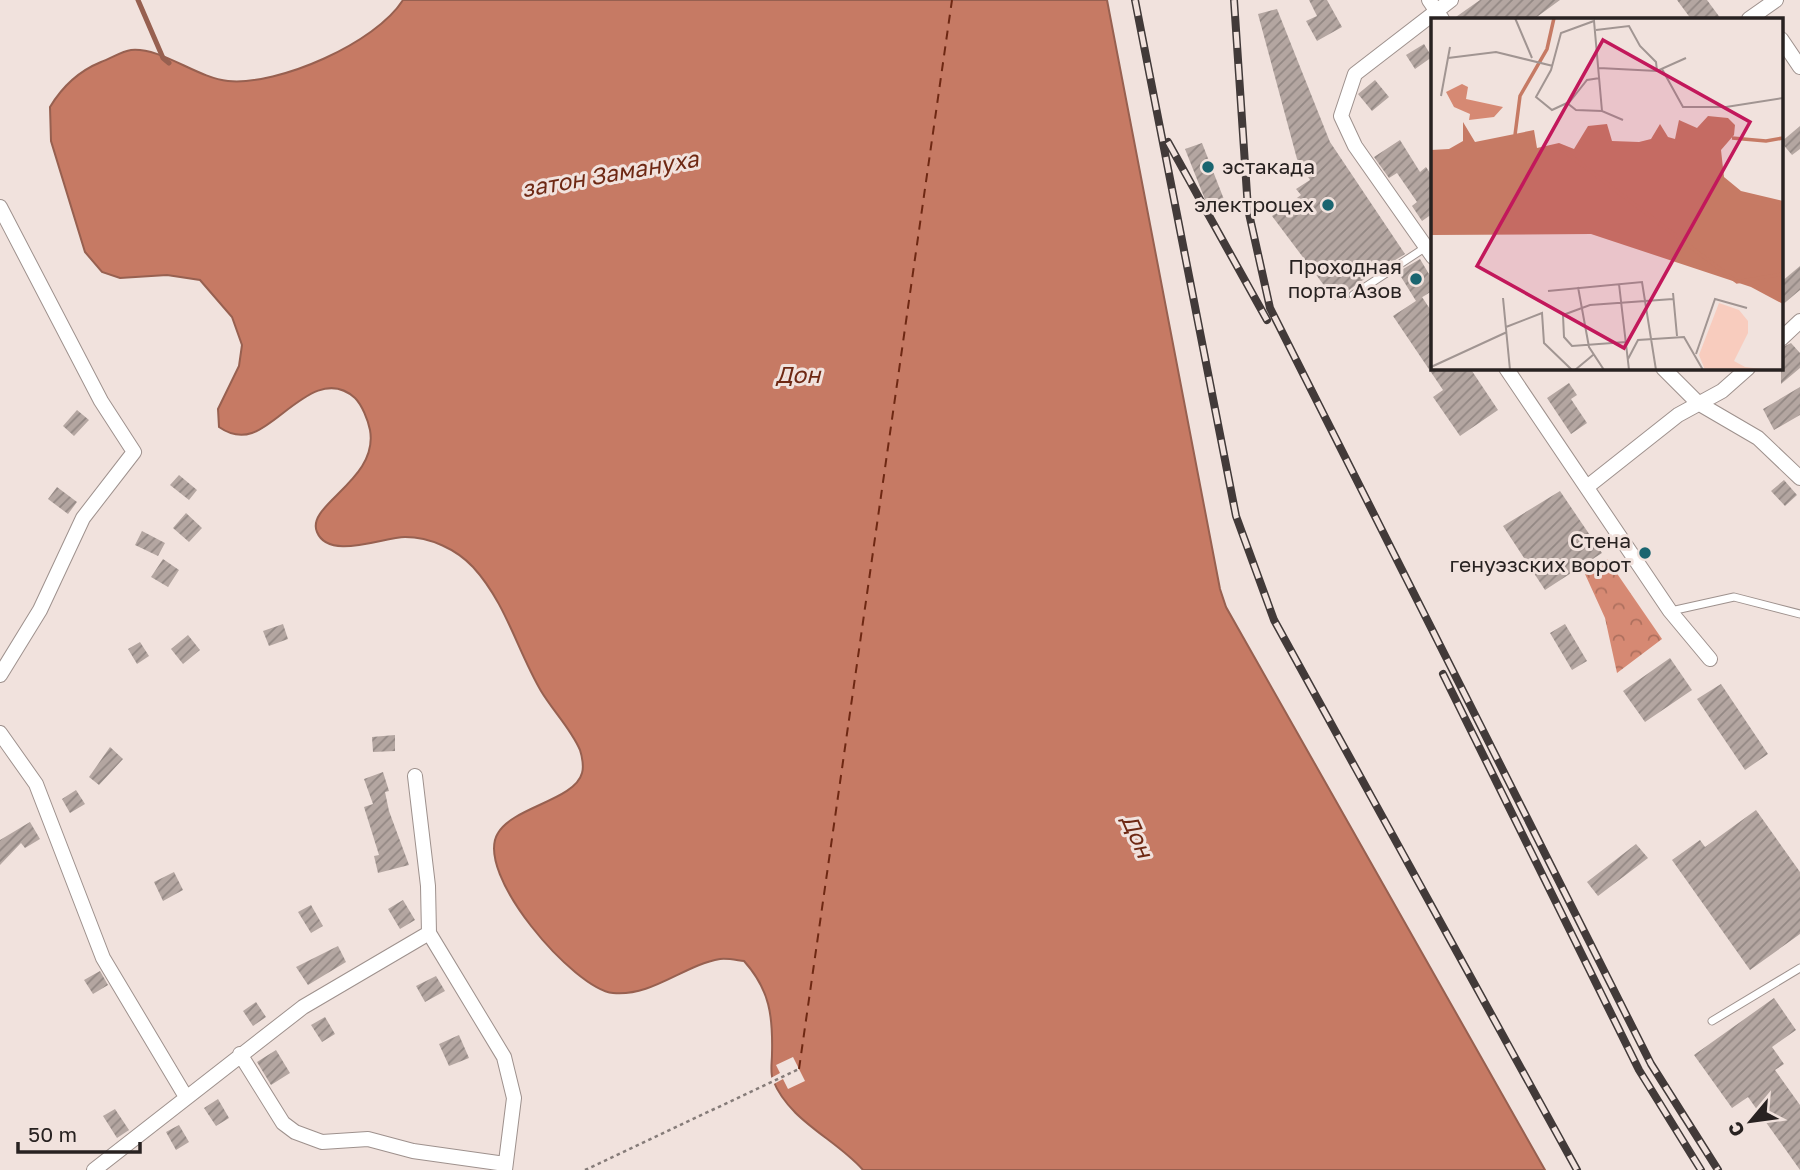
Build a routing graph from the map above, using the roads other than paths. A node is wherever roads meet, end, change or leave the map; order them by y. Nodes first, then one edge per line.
1 (1451, 0) edge
2 (1776, 0) edge
3 (1436, 10) edge
4 (1759, 17) edge
5 (1783, 42) edge
6 (1800, 67) edge
7 (0, 207) edge
8 (1430, 249) edge
9 (1353, 295) dead end
10 (1800, 321) edge
11 (1783, 337) edge
12 (1508, 369) edge
13 (1664, 369) edge
14 (1747, 369) edge
15 (1698, 403) junction
16 (1800, 478) edge
17 (1587, 487) junction
18 (1670, 611) junction
19 (1800, 614) edge
20 (1710, 659) dead end
21 (0, 675) edge
22 (1, 734) edge
23 (415, 776) dead end
24 (429, 933) junction
25 (1800, 968) edge
26 (1712, 1021) dead end
27 (240, 1054) junction
28 (186, 1097) junction
29 (505, 1167) edge
30 (94, 1170) edge

1 - 3 street
2 - 4 street
3 - 8 street
5 - 6 street
7 - 21 street
8 - 9 lane
10 - 11 street
12 - 17 street
13 - 15 street
14 - 15 street
15 - 16 street
15 - 17 street
17 - 18 street
18 - 19 lane
18 - 20 street
22 - 28 street
23 - 24 street
24 - 27 street
24 - 29 street
25 - 26 lane
27 - 28 street
27 - 29 street
28 - 30 street

